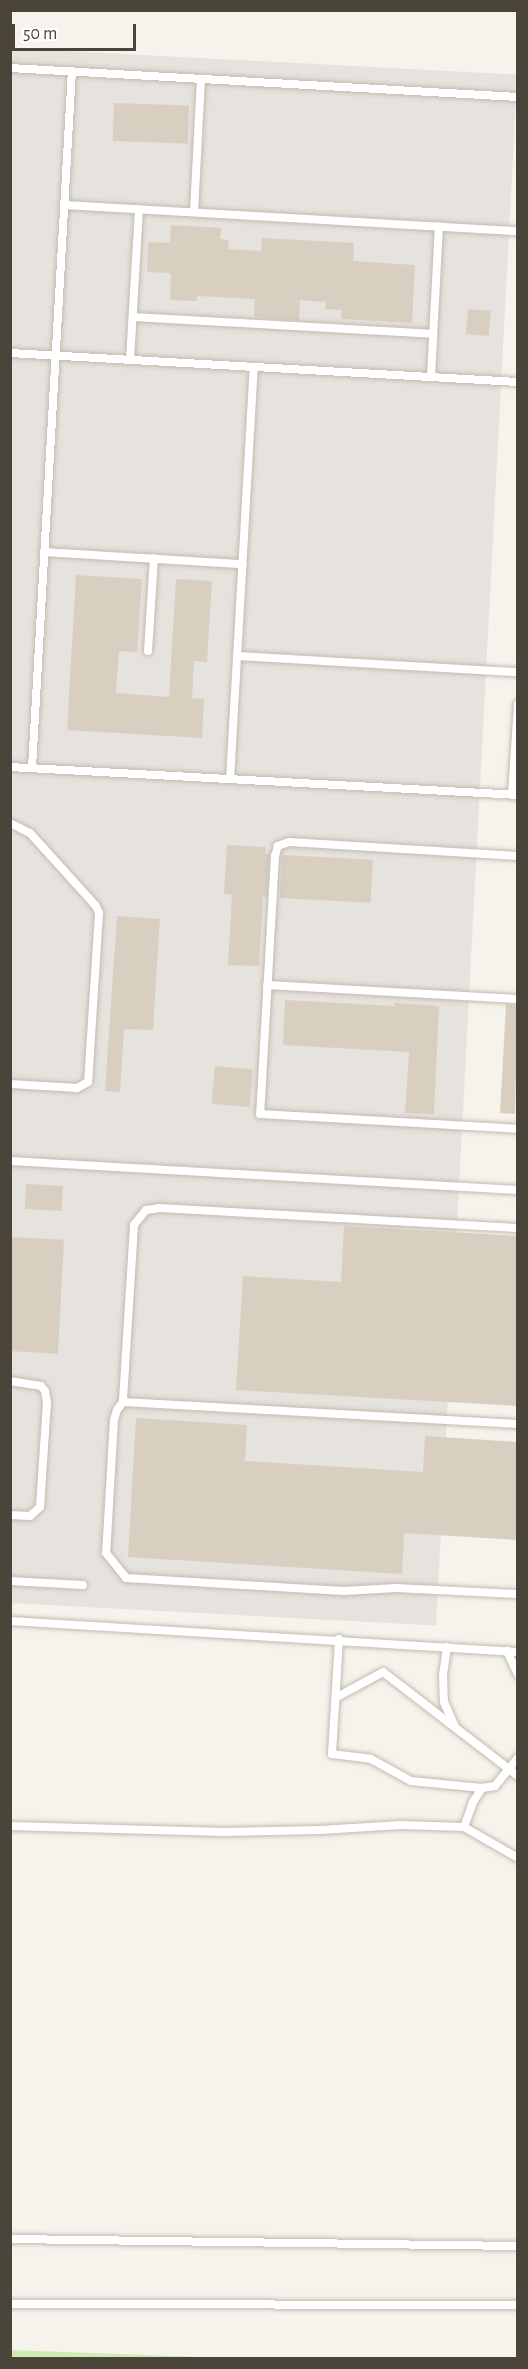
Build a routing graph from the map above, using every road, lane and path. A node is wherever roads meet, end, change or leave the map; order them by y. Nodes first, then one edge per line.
1 (10, 68) edge
2 (72, 71) junction
3 (201, 79) junction
4 (518, 97) edge
5 (64, 205) junction
6 (139, 209) junction
7 (194, 212) junction
8 (439, 226) junction
9 (518, 231) edge
10 (133, 317) junction
11 (433, 334) junction
12 (10, 353) edge
13 (56, 356) junction
14 (130, 360) junction
15 (254, 367) junction
16 (430, 377) junction
17 (518, 382) edge
18 (44, 552) junction
19 (154, 558) junction
20 (243, 564) junction
21 (148, 651) dead end
22 (237, 656) junction
23 (518, 672) edge
24 (518, 704) edge
25 (10, 767) edge
26 (32, 768) junction
27 (230, 779) junction
28 (515, 795) edge
29 (10, 823) edge
30 (518, 856) edge
31 (267, 985) junction
32 (518, 999) edge
33 (10, 1084) edge
34 (518, 1129) edge
35 (10, 1161) edge
36 (518, 1190) edge
37 (518, 1228) edge
38 (10, 1381) edge
39 (123, 1402) junction
40 (518, 1424) edge
41 (10, 1515) edge
42 (10, 1581) edge
43 (83, 1585) dead end
44 (518, 1594) edge
45 (10, 1621) edge
46 (339, 1639) junction
47 (447, 1647) junction
48 (507, 1651) junction
49 (518, 1652) edge
50 (518, 1675) edge
51 (337, 1697) junction
52 (456, 1727) junction
53 (518, 1758) edge
54 (509, 1769) junction
55 (518, 1776) edge
56 (482, 1788) junction
57 (10, 1826) edge
58 (464, 1827) junction
59 (518, 1858) edge
60 (10, 2239) edge
61 (518, 2246) edge
62 (10, 2304) edge
63 (518, 2305) edge

1 - 2 lane
2 - 3 lane
2 - 5 lane
3 - 4 lane
3 - 7 lane
5 - 6 lane
5 - 13 lane
6 - 7 lane
6 - 10 lane
7 - 8 lane
8 - 9 lane
8 - 11 lane
10 - 11 lane
10 - 14 lane
11 - 16 lane
12 - 13 lane
13 - 14 lane
13 - 18 lane
14 - 15 lane
15 - 16 lane
15 - 20 lane
16 - 17 lane
18 - 19 lane
18 - 26 lane
19 - 20 lane
19 - 21 lane
20 - 22 lane
22 - 23 lane
22 - 27 lane
24 - 28 lane
25 - 26 lane
26 - 27 lane
27 - 28 lane
29 - 33 lane
30 - 31 lane
31 - 32 lane
31 - 34 lane
35 - 36 lane
37 - 39 lane
38 - 41 lane
39 - 40 lane
39 - 44 lane
42 - 43 lane
45 - 46 lane
46 - 47 lane
46 - 51 lane
47 - 48 lane
47 - 52 lane
48 - 49 lane
48 - 50 lane
51 - 52 lane
51 - 56 lane
52 - 54 lane
53 - 54 lane
54 - 55 lane
54 - 56 lane
56 - 58 lane
57 - 58 lane
58 - 59 lane
60 - 61 lane
62 - 63 lane

